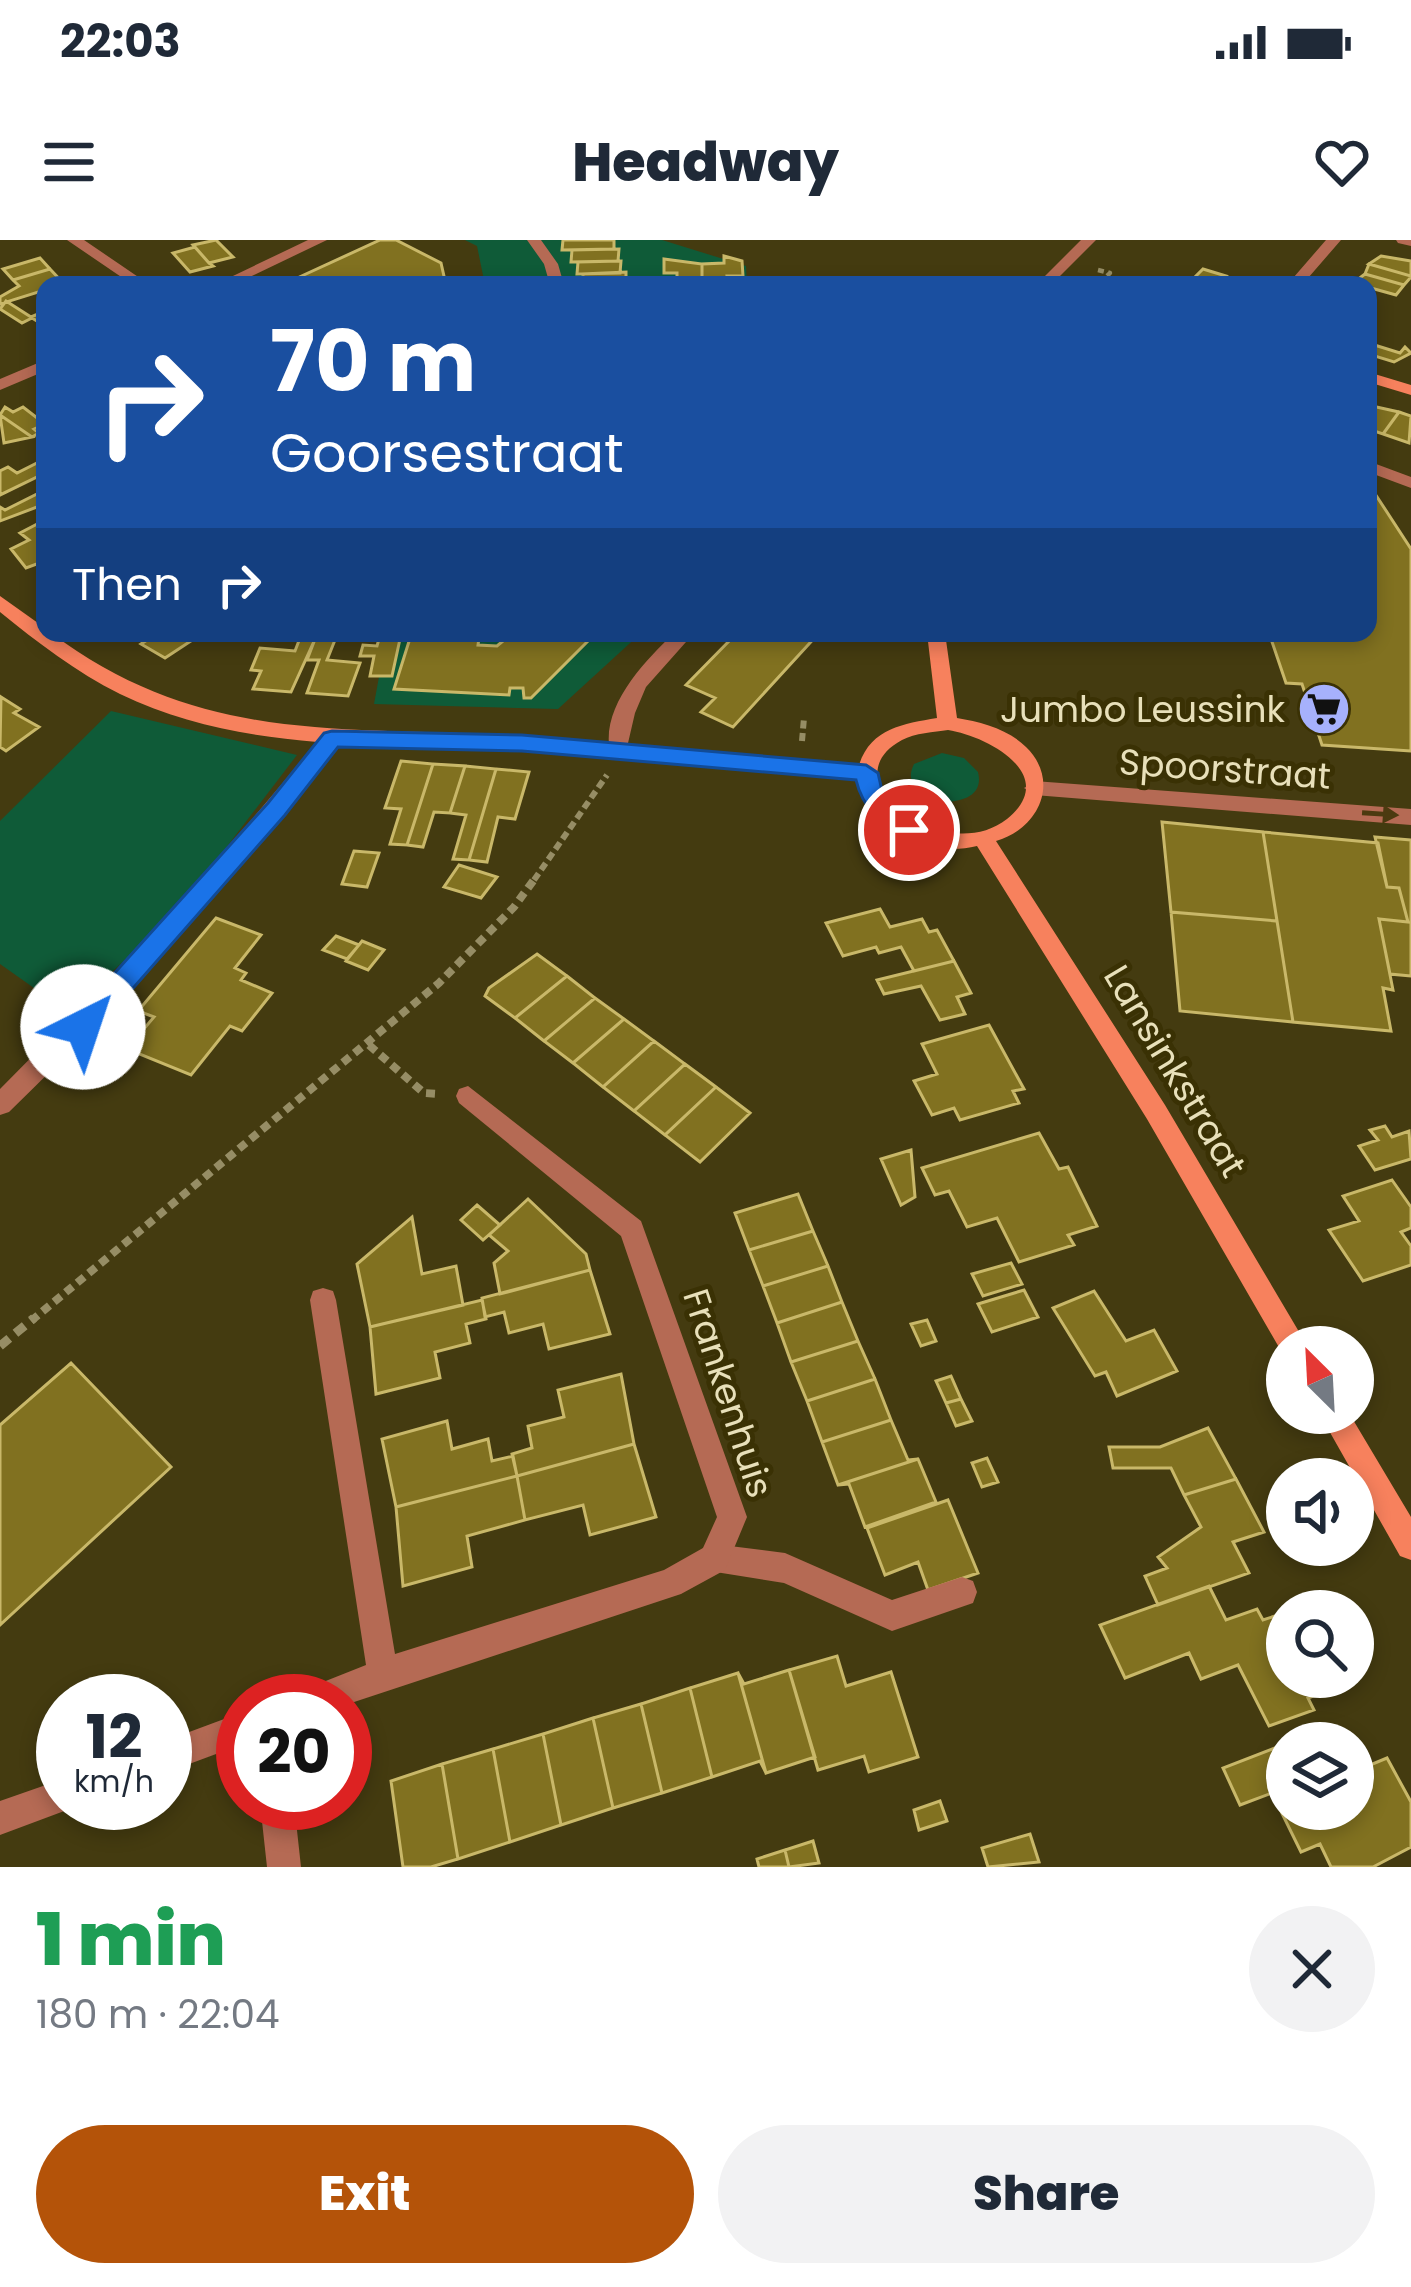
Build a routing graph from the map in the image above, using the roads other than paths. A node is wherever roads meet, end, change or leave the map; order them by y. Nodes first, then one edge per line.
1 (74, 240) edge
2 (320, 240) edge
3 (533, 240) edge
4 (1089, 240) edge
5 (1334, 240) edge
6 (128, 276) edge
7 (241, 276) edge
8 (554, 276) edge
9 (1052, 276) edge
10 (1302, 276) edge
11 (36, 369) edge
12 (1377, 379) edge
13 (0, 385) edge
14 (1411, 390) edge
15 (1377, 469) edge
16 (1411, 482) edge
17 (0, 602) edge
18 (36, 631) edge
19 (49, 642) edge
20 (676, 642) edge
21 (937, 642) edge
22 (948, 723) junction
23 (332, 739) junction
24 (618, 751) junction
25 (866, 773) junction
26 (1044, 788) junction
27 (1411, 817) edge
28 (983, 838) junction
29 (468, 1096) road end
30 (0, 1105) edge
31 (323, 1300) dead end
32 (1282, 1326) edge
33 (1345, 1434) edge
34 (1411, 1545) edge
35 (714, 1559) junction
36 (962, 1592) dead end
37 (383, 1674) junction
38 (372, 1678) edge
39 (36, 1805) edge
40 (0, 1818) edge
41 (281, 1830) edge
42 (284, 1867) edge

1 - 6 street
2 - 7 street
3 - 8 street
4 - 9 street
5 - 10 street
11 - 13 street
12 - 14 street
15 - 16 street
17 - 18 street
19 - 23 street
20 - 24 street
21 - 22 street
22 - 25 street
22 - 26 street
23 - 24 street
23 - 30 street
24 - 25 street
25 - 28 street
26 -> 27 street, Spoorstraat
26 - 28 street
28 - 32 street, Lansinkstraat
29 - 35 street, Frankenhuis
31 - 37 street
33 - 34 street
35 - 36 street
35 - 37 street
37 - 38 street
39 - 40 street
41 - 42 street

